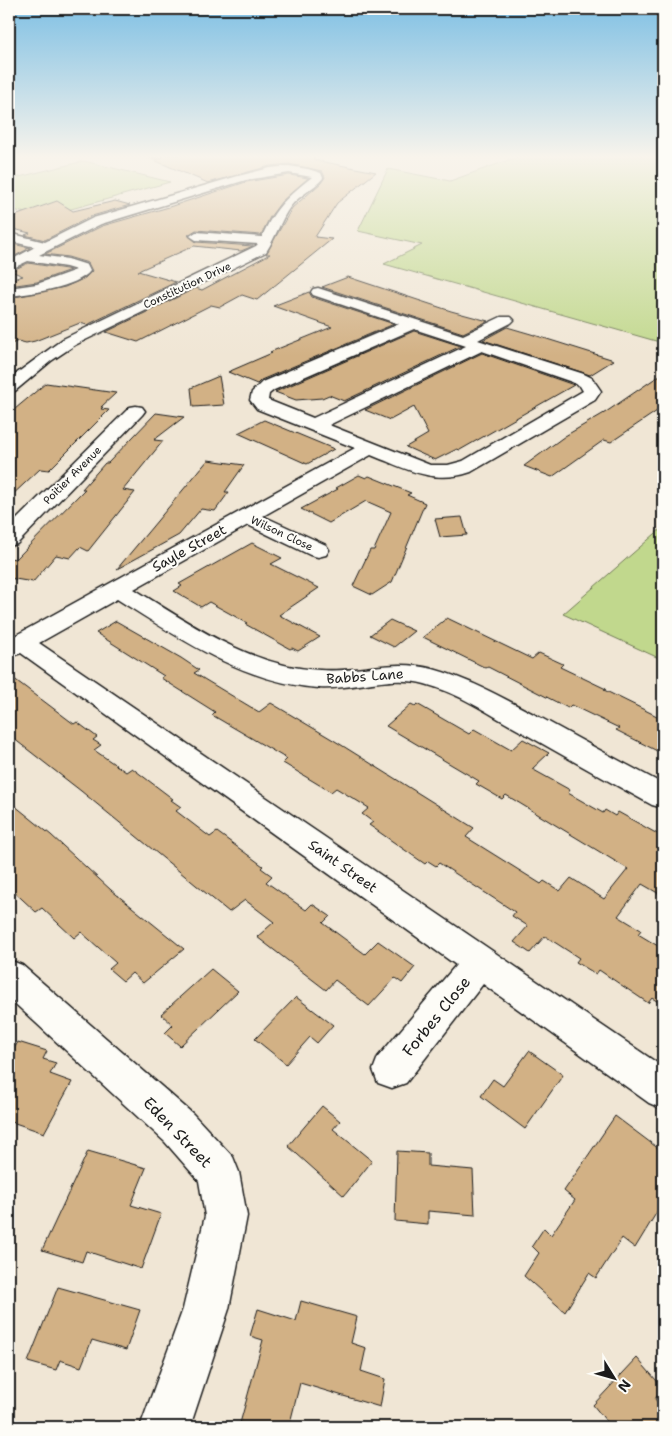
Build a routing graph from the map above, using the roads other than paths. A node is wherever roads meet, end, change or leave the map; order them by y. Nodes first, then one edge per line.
1 (95, 222) edge
2 (274, 222) edge
3 (196, 236) dead end
4 (9, 237) edge
5 (266, 242) junction
6 (46, 246) junction
7 (26, 257) junction
8 (9, 266) edge
9 (9, 292) edge
10 (318, 292) dead end
11 (506, 320) dead end
12 (412, 324) junction
13 (463, 341) junction
14 (480, 346) junction
15 (9, 387) edge
16 (136, 411) dead end
17 (313, 425) junction
18 (370, 448) junction
19 (246, 516) junction
20 (9, 539) edge
21 (318, 550) dead end
22 (117, 589) junction
23 (16, 646) edge
24 (663, 798) edge
25 (480, 962) junction
26 (10, 979) edge
27 (392, 1070) dead end
28 (663, 1090) edge
29 (165, 1427) edge

1 - 6 street
2 - 5 street
3 - 5 street
4 - 6 street
5 - 15 street, Constitution Drive
6 - 7 street
7 - 8 street
7 - 9 street
10 - 12 street
11 - 13 street
12 - 13 street
12 - 17 street
13 - 14 street
14 - 17 street
14 - 18 street
16 - 20 street, Poitier Avenue
17 - 18 street
18 - 19 street, Sayle Street
19 - 21 street, Wilson Close
19 - 22 street, Sayle Street
22 - 23 street, Sayle Street
22 - 24 street, Babbs Lane
23 - 25 street, Saint Street
25 - 27 street, Forbes Close
25 - 28 street, Saint Street
26 - 29 street, Eden Street

